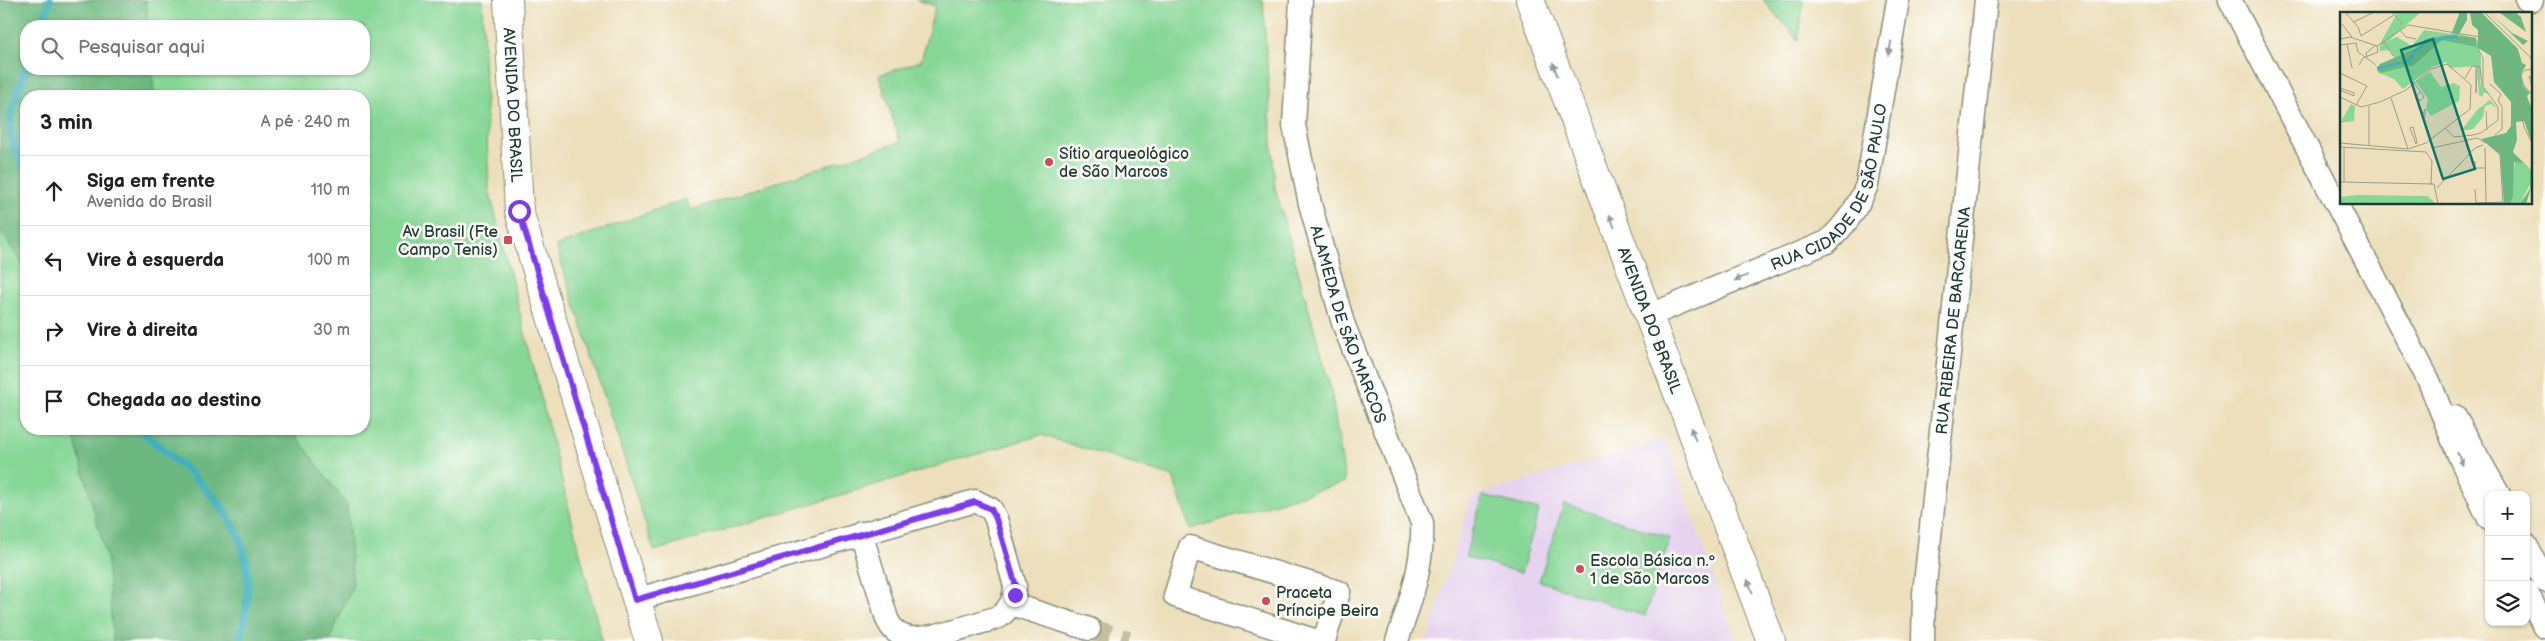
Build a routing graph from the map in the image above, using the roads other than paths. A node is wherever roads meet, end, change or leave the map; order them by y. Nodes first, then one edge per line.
1 (508, 0) edge
2 (1301, 0) edge
3 (1530, 0) edge
4 (1898, 0) edge
5 (1986, 0) edge
6 (2230, 0) edge
7 (2527, 0) edge
8 (2532, 0) edge
9 (1648, 316) junction
10 (2430, 381) junction
11 (2497, 491) edge
12 (2485, 511) edge
13 (861, 533) junction
14 (2530, 553) edge
15 (2545, 581) edge
16 (2530, 599) edge
17 (635, 600) junction
18 (1011, 604) junction
19 (2545, 627) edge
20 (1089, 629) tunnel mouth
21 (1264, 633) edge
22 (648, 641) edge
23 (1317, 641) edge
24 (1324, 641) edge
25 (1397, 641) edge
26 (1771, 641) edge
27 (1923, 641) edge

1 - 17 street, AVENIDA DO BRASIL
2 - 25 street, ALAMEDA DE SÃO MARCOS
9 -> 3 street, AVENIDA DO BRASIL
4 -> 9 street, RUA CIDADE DE SÃO PAULO
5 - 27 street, RUA RIBEIRA DE BARCARENA
6 - 10 street
7 - 8 street
26 -> 9 street, AVENIDA DO BRASIL
10 - 11 street
10 -> 12 street
13 - 17 street
13 - 18 street
13 - 18 street
14 - 15 street
16 - 19 street
17 - 22 street, AVENIDA DO BRASIL
18 - 20 street
21 - 23 street
21 - 24 street

